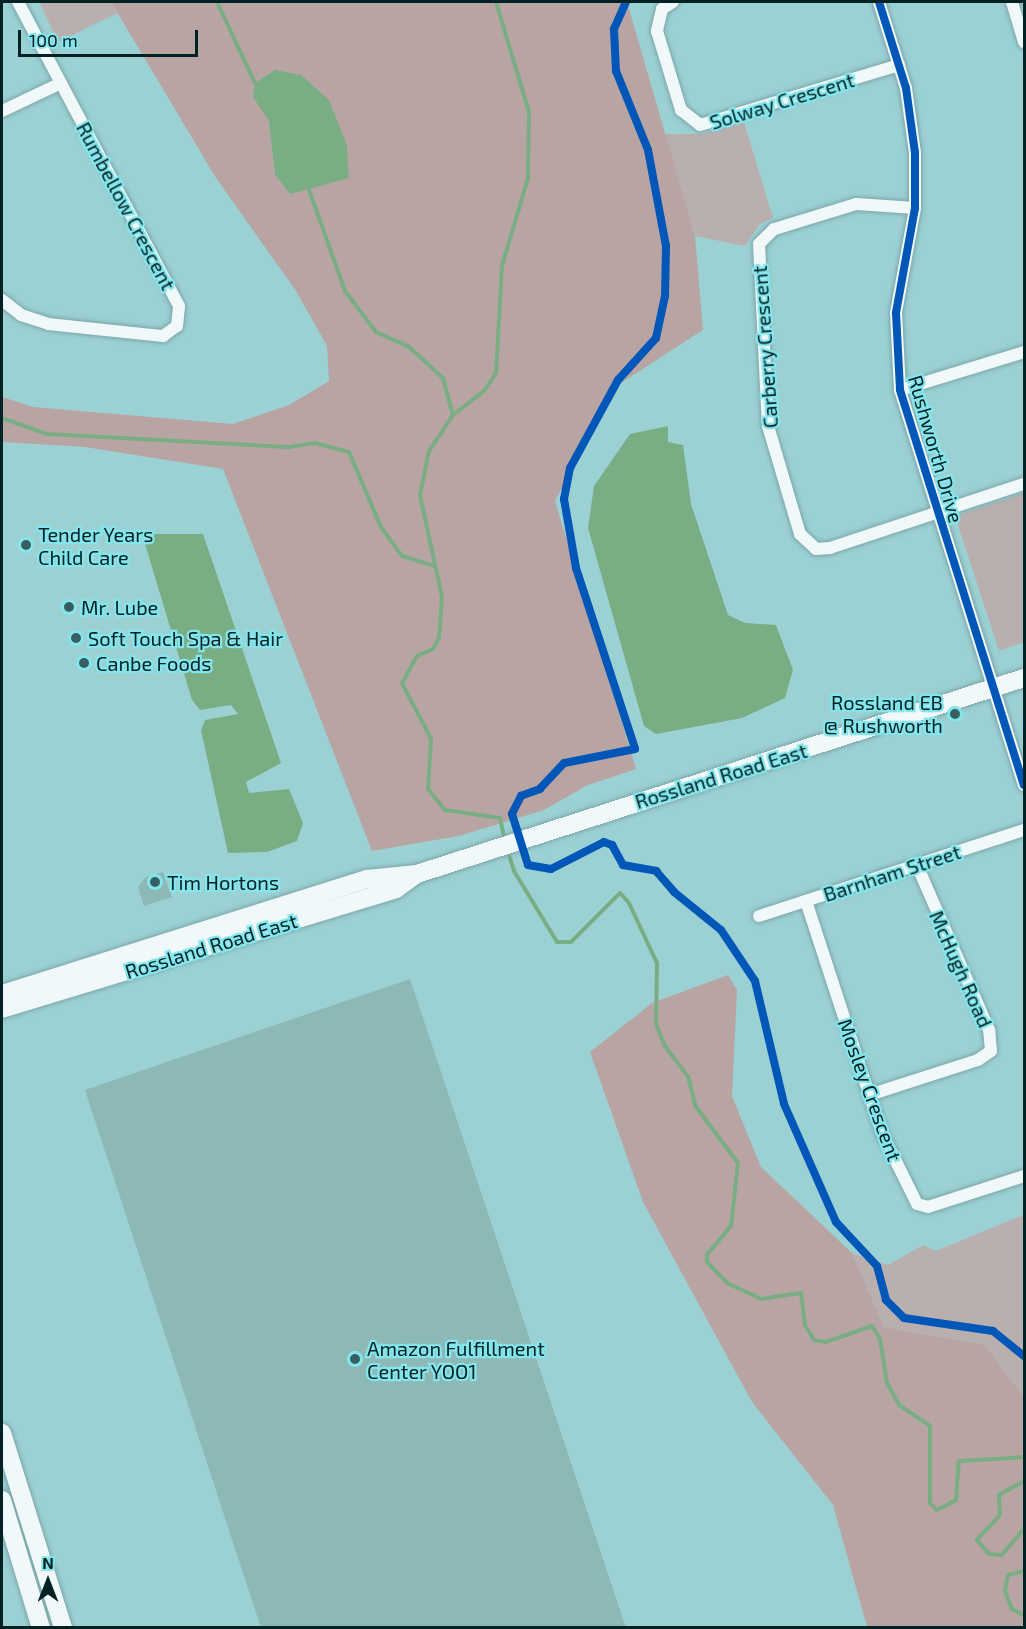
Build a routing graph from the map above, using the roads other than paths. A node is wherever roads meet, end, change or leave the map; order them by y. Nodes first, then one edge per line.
1 (18, 2) edge
2 (673, 2) edge
3 (879, 2) edge
4 (1012, 2) edge
5 (1024, 42) edge
6 (899, 65) junction
7 (60, 83) junction
8 (2, 111) edge
9 (915, 208) junction
10 (2, 300) edge
11 (1024, 352) edge
12 (900, 390) junction
13 (1024, 484) edge
14 (936, 512) junction
15 (1024, 678) edge
16 (993, 688) junction
17 (1024, 785) edge
18 (1024, 830) edge
19 (917, 866) junction
20 (417, 874) junction
21 (806, 902) junction
22 (759, 916) dead end
23 (2, 994) edge
24 (2, 1009) edge
25 (869, 1095) junction
26 (1024, 1176) edge
27 (2, 1433) edge
28 (2, 1500) edge
29 (41, 1628) edge
30 (63, 1628) edge

1 - 7 street, Rumbellow Crescent
2 - 6 street, Solway Crescent
3 - 6 street, Rushworth Drive
4 - 5 street
6 - 9 street, Rushworth Drive
7 - 8 street
7 - 10 street, Rumbellow Crescent
9 - 12 street, Rushworth Drive
9 - 14 street, Carberry Crescent
11 - 12 street
12 - 14 street, Rushworth Drive
13 - 14 street
14 - 16 street, Rushworth Drive
15 - 16 main road, Rossland Road East
16 - 17 street, Rushworth Drive
16 - 20 main road, Rossland Road East
18 - 19 street, Barnham Street
19 - 21 street, Barnham Street
19 - 25 street, McHugh Road
20 - 23 main road, Rossland Road East
20 - 24 main road, Rossland Road East
21 - 22 street, Barnham Street
21 - 25 street, Mosley Crescent
25 - 26 street, Mosley Crescent
27 - 30 main road
28 - 29 main road

